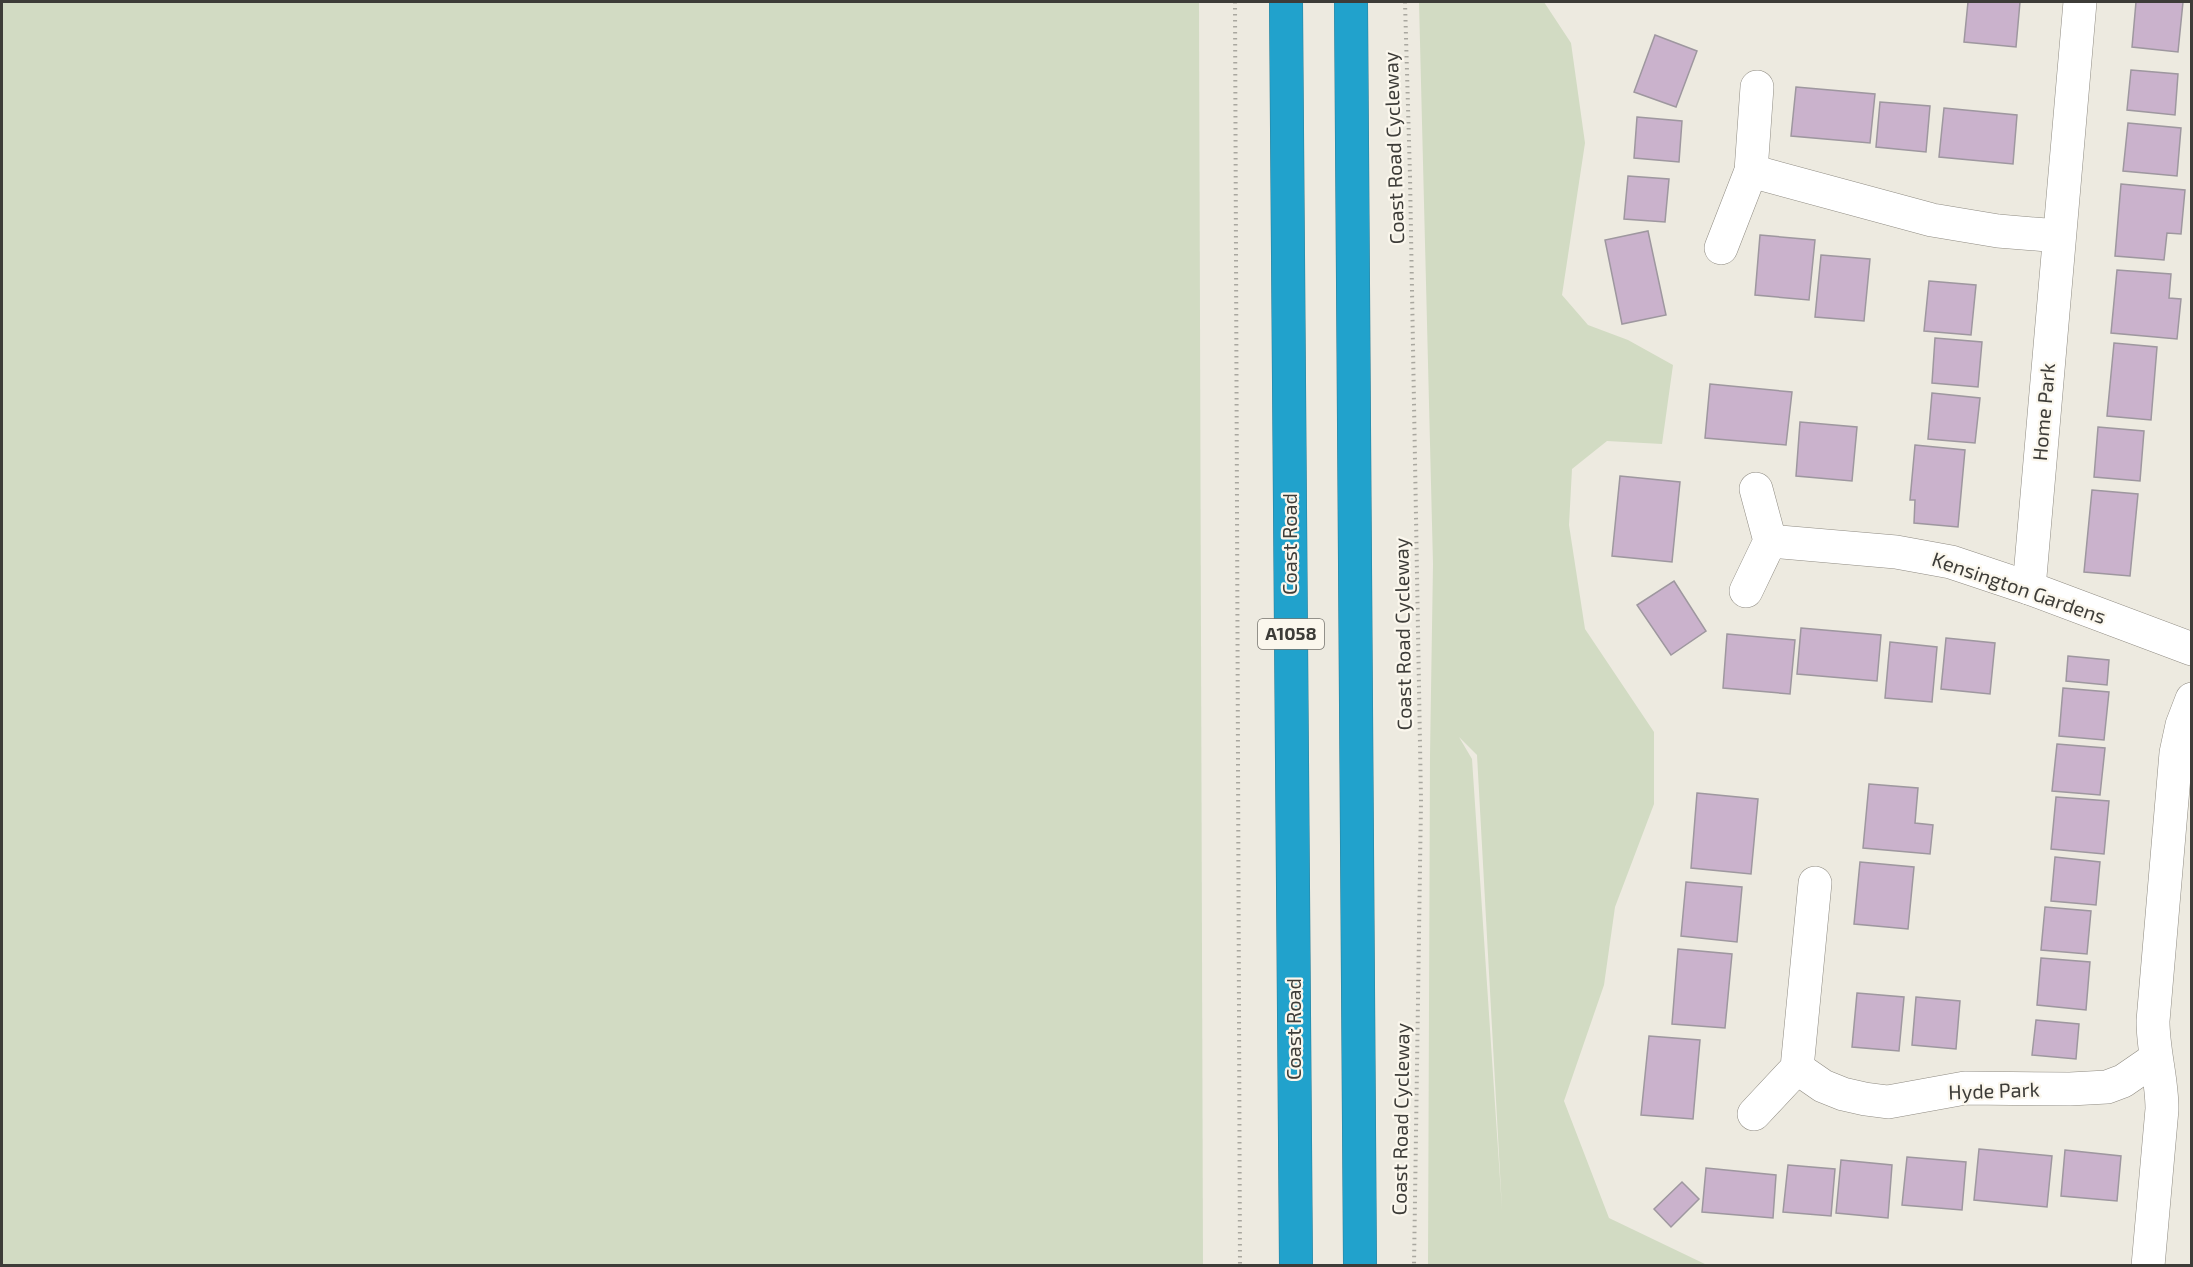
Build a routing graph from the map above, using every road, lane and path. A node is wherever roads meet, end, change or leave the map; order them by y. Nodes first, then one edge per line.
1 (1235, 2) edge
2 (1286, 2) edge
3 (1351, 2) edge
4 (1405, 2) edge
5 (2080, 2) edge
6 (1757, 87) dead end
7 (1750, 171) junction
8 (2059, 236) junction
9 (1721, 248) dead end
10 (1756, 489) dead end
11 (1770, 541) junction
12 (2029, 588) junction
13 (1746, 591) dead end
14 (2192, 649) edge
15 (2192, 699) edge
16 (1815, 883) dead end
17 (2155, 1059) junction
18 (1797, 1068) junction
19 (1754, 1114) dead end
20 (1240, 1266) edge
21 (1296, 1266) edge
22 (1360, 1266) edge
23 (1414, 1266) edge
24 (2148, 1266) edge

1 - 20 path
2 - 21 highway, Coast Road / A1058
3 - 22 highway
4 - 23 path, Coast Road Cycleway
5 - 8 street, Home Park
6 - 7 street
7 - 8 street
7 - 9 street
8 - 12 street, Home Park
10 - 11 street
11 - 12 street, Kensington Gardens
11 - 13 street
12 - 14 street, Kensington Gardens
15 - 17 street
16 - 18 street
17 - 18 street, Hyde Park
17 - 24 street
18 - 19 street

